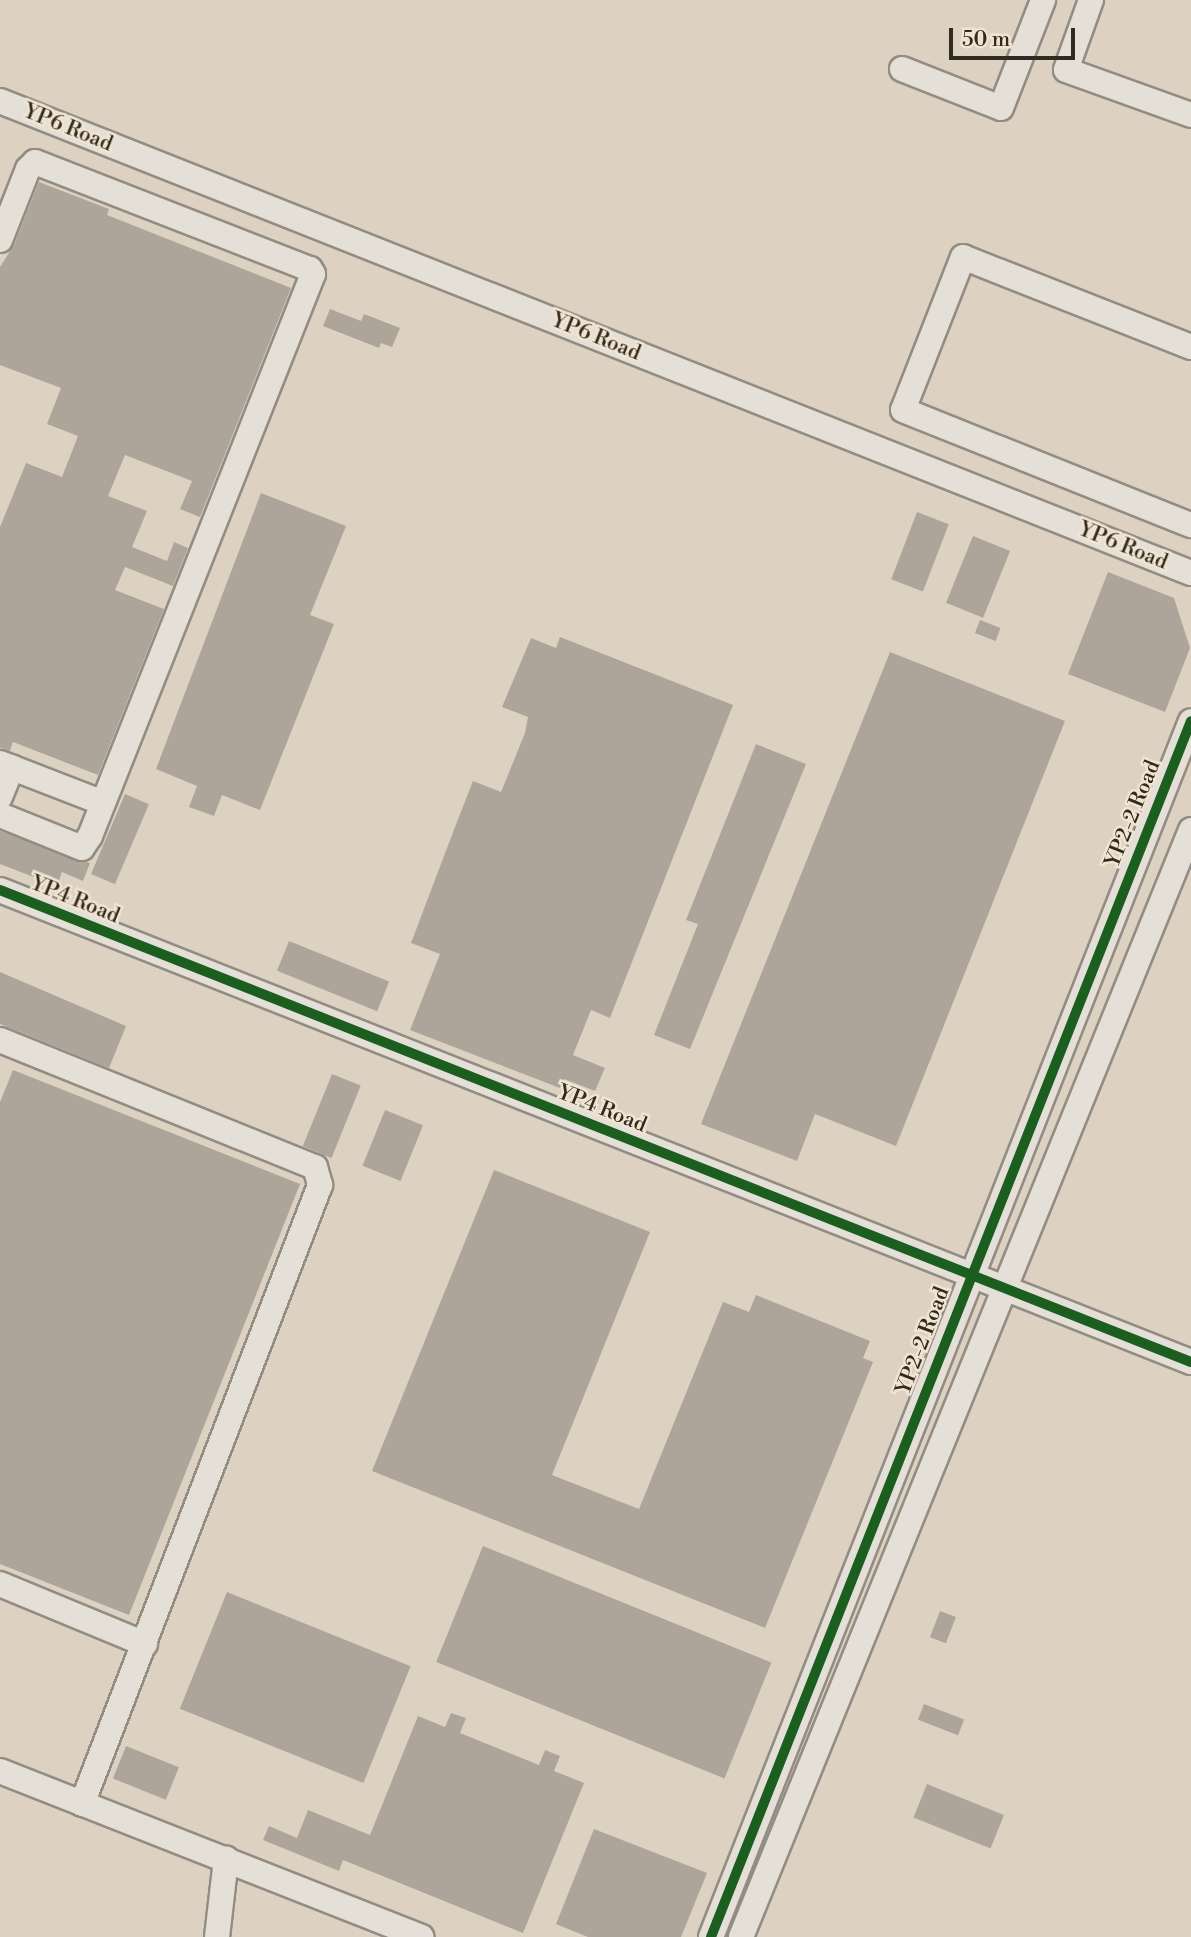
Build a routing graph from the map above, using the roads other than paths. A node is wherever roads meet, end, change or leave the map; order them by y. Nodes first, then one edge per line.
1 (1043, 0) edge
2 (1091, 0) edge
3 (902, 69) dead end
4 (0, 101) edge
5 (1191, 115) edge
6 (0, 240) edge
7 (1191, 347) edge
8 (1191, 525) edge
9 (1191, 573) edge
10 (1191, 721) edge
11 (6, 765) edge
12 (0, 797) edge
13 (103, 803) junction
14 (0, 815) edge
15 (1191, 830) edge
16 (0, 890) edge
17 (1, 1044) edge
18 (970, 1275) junction
19 (1006, 1291) junction
20 (1191, 1362) edge
21 (0, 1584) edge
22 (145, 1644) junction
23 (0, 1771) edge
24 (82, 1804) junction
25 (226, 1860) junction
26 (217, 1937) edge
27 (422, 1937) edge
28 (711, 1937) edge
29 (741, 1937) edge

1 - 3 street
2 - 5 street
4 - 9 street, YP6 Road
6 - 13 street
7 - 8 street
10 - 18 street, YP2-2 Road
11 - 12 street
11 - 13 street
13 - 14 street
15 - 19 street
16 - 18 street, YP4 Road
17 - 22 street
18 - 19 street, YP4 Road
18 - 28 street, YP2-2 Road
19 - 20 street, YP4 Road
19 - 29 street
21 - 22 street
22 - 24 street
23 - 24 street
24 - 25 street
25 - 26 street
25 - 27 street

